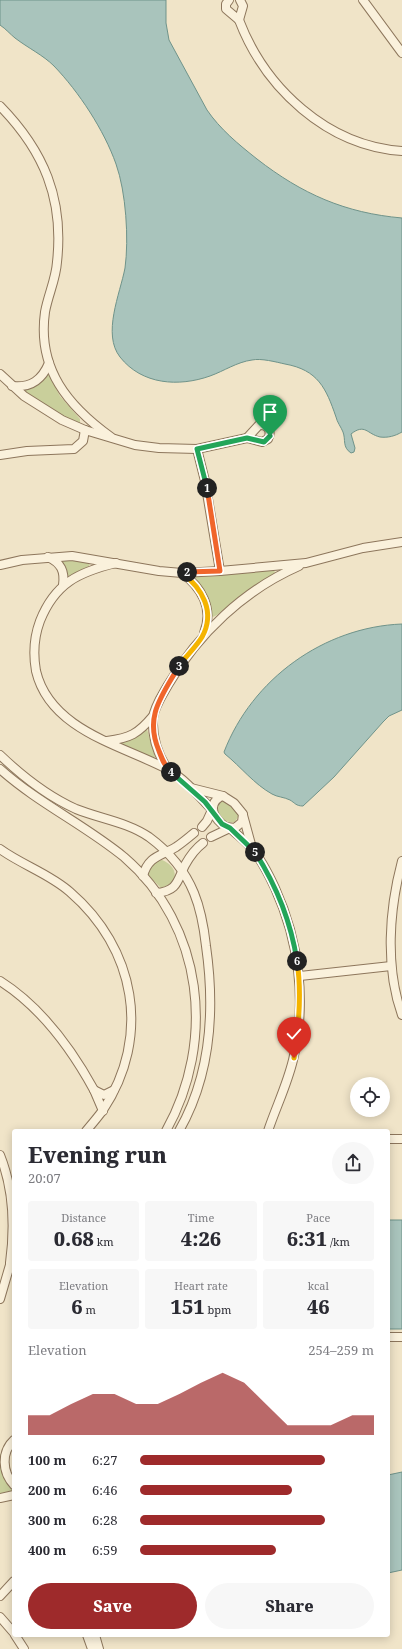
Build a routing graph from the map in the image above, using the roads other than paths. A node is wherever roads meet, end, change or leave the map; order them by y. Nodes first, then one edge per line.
1 (229, 0) edge
2 (240, 0) edge
3 (363, 0) edge
4 (239, 20) junction
5 (402, 53) edge
6 (0, 106) edge
7 (402, 151) edge
8 (49, 363) junction
9 (0, 374) edge
10 (12, 386) junction
11 (85, 430) junction
12 (111, 437) junction
13 (247, 438) dead end
14 (197, 449) junction
15 (0, 456) edge
16 (402, 542) edge
17 (48, 557) junction
18 (116, 563) junction
19 (306, 563) junction
20 (0, 565) edge
21 (220, 571) junction
22 (182, 573) junction
23 (63, 585) junction
24 (202, 637) junction
25 (153, 716) junction
26 (107, 741) junction
27 (0, 755) edge
28 (0, 770) edge
29 (168, 770) junction
30 (191, 788) junction
31 (223, 796) junction
32 (212, 810) junction
33 (243, 814) junction
34 (202, 827) dead end
35 (230, 828) junction
36 (194, 833) dead end
37 (211, 837) dead end
38 (185, 840) junction
39 (203, 843) dead end
40 (0, 849) edge
41 (253, 849) junction
42 (194, 850) junction
43 (166, 852) junction
44 (402, 861) edge
45 (182, 872) junction
46 (143, 876) junction
47 (156, 893) junction
48 (391, 966) junction
49 (300, 976) junction
50 (0, 980) edge
51 (402, 1015) edge
52 (94, 1090) junction
53 (115, 1090) junction
54 (103, 1111) junction
55 (88, 1129) edge
56 (167, 1129) edge
57 (180, 1129) edge
58 (269, 1129) edge
59 (390, 1139) edge
60 (402, 1139) edge
61 (0, 1155) edge
62 (12, 1190) edge
63 (12, 1250) edge
64 (12, 1258) edge
65 (10, 1263) junction
66 (0, 1299) edge
67 (390, 1337) edge
68 (402, 1337) edge
69 (12, 1442) edge
70 (12, 1443) edge
71 (0, 1451) edge
72 (12, 1482) edge
73 (12, 1495) edge
74 (0, 1498) edge
75 (12, 1583) edge
76 (0, 1597) edge
77 (0, 1617) edge
78 (12, 1631) edge
79 (17, 1637) edge
80 (88, 1637) edge
81 (96, 1637) edge
82 (24, 1649) edge
83 (92, 1649) edge
84 (100, 1649) edge

1 - 4 street
2 - 4 street
3 - 5 street
4 - 7 street
6 - 8 street
8 - 10 street
8 - 12 street
9 - 10 street
10 - 11 street
11 - 12 street
11 - 15 street
12 - 14 street
13 - 14 street
14 - 21 street
16 - 19 street
17 - 18 street
17 - 20 street
17 - 23 street
18 - 22 street
18 - 23 street
19 - 21 street
19 - 24 street
21 - 22 street
22 - 24 street
23 - 26 street
24 - 25 street
25 - 26 street
25 - 29 street
26 - 29 street
27 - 43 street
28 - 46 street
29 - 30 street
30 - 31 street
30 - 32 street
31 - 32 street
31 - 33 street
32 - 34 street
32 - 35 street
33 - 35 street
33 - 41 street
35 - 37 street
35 - 41 street
36 - 38 street
38 - 42 street
38 - 43 street
39 - 42 street
40 - 53 street
41 - 49 street
42 - 45 street
43 - 45 street
43 - 46 street
44 - 48 street
45 - 47 street
45 - 57 street
46 - 47 street
47 - 56 street
48 - 49 street
48 - 51 street
49 - 58 street
50 - 52 street
52 - 53 street
52 - 54 street
53 - 54 street
54 - 55 street
59 - 60 street
61 - 62 street
63 - 65 street
64 - 65 street
65 - 66 street
67 - 68 street
69 - 71 street
70 - 72 street
73 - 74 street
75 - 76 street
77 - 78 street
79 - 82 street
80 - 83 street
81 - 84 street

